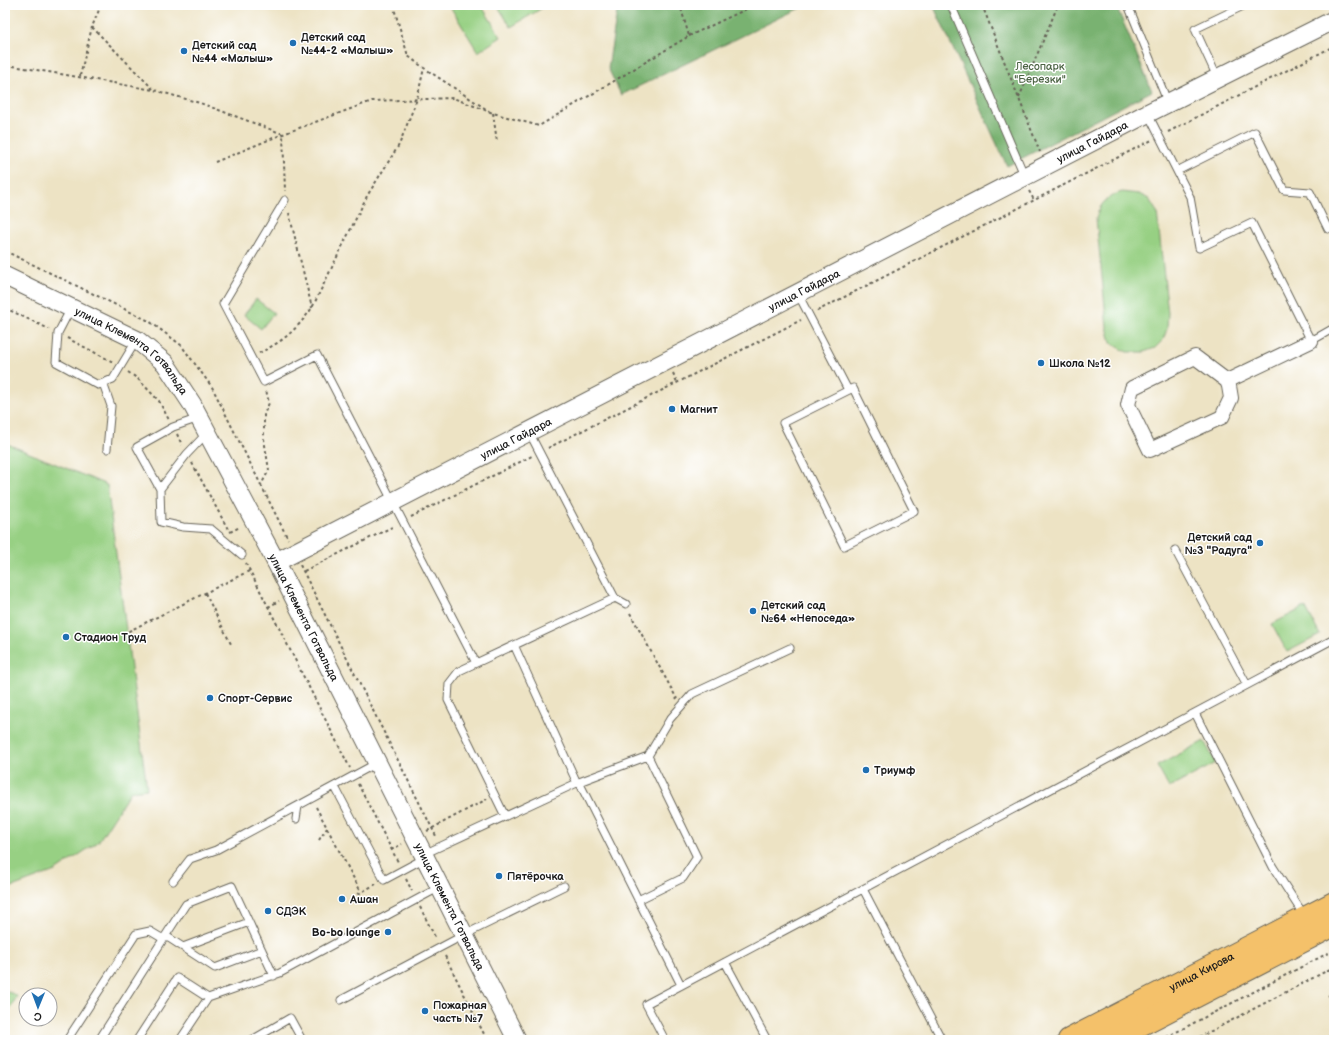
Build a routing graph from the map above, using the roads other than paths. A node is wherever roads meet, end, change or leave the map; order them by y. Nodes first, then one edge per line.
1 (951, 5) edge
2 (1128, 5) edge
3 (1245, 5) edge
4 (1334, 20) edge
5 (1218, 78) junction
6 (1168, 103) junction
7 (1148, 113) junction
8 (1177, 171) junction
9 (1025, 177) junction
10 (286, 200) road end
11 (1334, 226) edge
12 (5, 276) edge
13 (798, 294) junction
14 (71, 308) junction
15 (1334, 328) edge
16 (137, 340) junction
17 (1311, 341) junction
18 (1227, 381) junction
19 (104, 383) junction
20 (848, 390) junction
21 (203, 425) junction
22 (529, 432) junction
23 (107, 449) dead end
24 (160, 489) junction
25 (393, 502) junction
26 (1176, 550) dead end
27 (242, 555) road end
28 (276, 562) junction
29 (615, 598) junction
30 (626, 604) road end
31 (1334, 639) edge
32 (514, 645) junction
33 (790, 648) dead end
34 (476, 663) junction
35 (1247, 685) junction
36 (1195, 712) junction
37 (648, 756) junction
38 (377, 763) junction
39 (578, 782) junction
40 (335, 786) junction
41 (298, 806) junction
42 (505, 816) junction
43 (296, 818) dead end
44 (425, 856) junction
45 (173, 881) dead end
46 (564, 886) dead end
47 (440, 887) junction
48 (863, 889) junction
49 (638, 900) junction
50 (1334, 903) edge
51 (1306, 918) junction
52 (249, 922) junction
53 (1334, 925) edge
54 (464, 935) junction
55 (164, 938) junction
56 (183, 946) junction
57 (262, 950) junction
58 (725, 962) junction
59 (274, 976) junction
60 (681, 985) junction
61 (208, 998) junction
62 (341, 1000) dead end
63 (1334, 1038) edge
64 (67, 1040) edge
65 (98, 1040) edge
66 (137, 1040) edge
67 (180, 1040) edge
68 (252, 1040) edge
69 (302, 1040) edge
70 (517, 1040) edge
71 (665, 1040) edge
72 (767, 1040) edge
73 (942, 1040) edge
74 (1069, 1040) edge
75 (1111, 1040) edge
76 (1330, 1040) edge

1 - 9 lane
2 - 6 lane
3 - 5 lane
4 - 5 street, улица Гайдара
5 - 6 street, улица Гайдара
6 - 7 street, улица Гайдара
7 - 8 lane
7 - 9 street, улица Гайдара
8 - 11 lane
8 - 17 lane
9 - 13 street, улица Гайдара
10 - 25 lane
12 - 14 street, улица Клемента Готвальда
13 - 20 lane
13 - 22 street, улица Гайдара
14 - 16 street, улица Клемента Готвальда
14 - 19 lane
15 - 17 lane
16 - 19 lane
16 - 21 street, улица Клемента Готвальда
17 - 18 street
18 - 18 street
19 - 23 lane
20 - 20 lane
21 - 24 lane
21 - 24 lane
21 - 28 street, улица Клемента Готвальда
22 - 25 street, улица Гайдара
22 - 29 lane
24 - 27 lane
25 - 28 street, улица Гайдара
25 - 34 lane
26 - 35 lane
28 - 38 street, улица Клемента Готвальда
29 - 30 lane
29 - 32 lane
31 - 35 lane
32 - 34 lane
32 - 39 lane
33 - 37 lane
34 - 42 lane
35 - 36 lane
36 - 48 lane
36 - 51 lane
37 - 39 lane
37 - 49 lane
38 - 40 lane
38 - 44 street, улица Клемента Готвальда
39 - 42 lane
39 - 49 lane
40 - 41 lane
40 - 44 lane
41 - 43 lane
41 - 45 lane
42 - 44 lane
44 - 47 street, улица Клемента Готвальда
46 - 54 lane
47 - 54 street, улица Клемента Готвальда
47 - 59 lane
48 - 58 lane
48 - 73 lane
49 - 60 lane
50 - 51 main road, улица Кирова
51 - 74 main road, улица Кирова
52 - 55 lane
52 - 56 lane
52 - 57 lane
53 - 75 main road, улица Кирова
54 - 62 lane
54 - 70 street, улица Клемента Готвальда
55 - 56 lane
55 - 64 lane
55 - 65 lane
56 - 57 lane
57 - 59 lane
58 - 60 lane
58 - 72 lane
59 - 61 lane
60 - 71 lane
61 - 66 lane
61 - 67 lane
63 - 76 lane
68 - 69 lane

